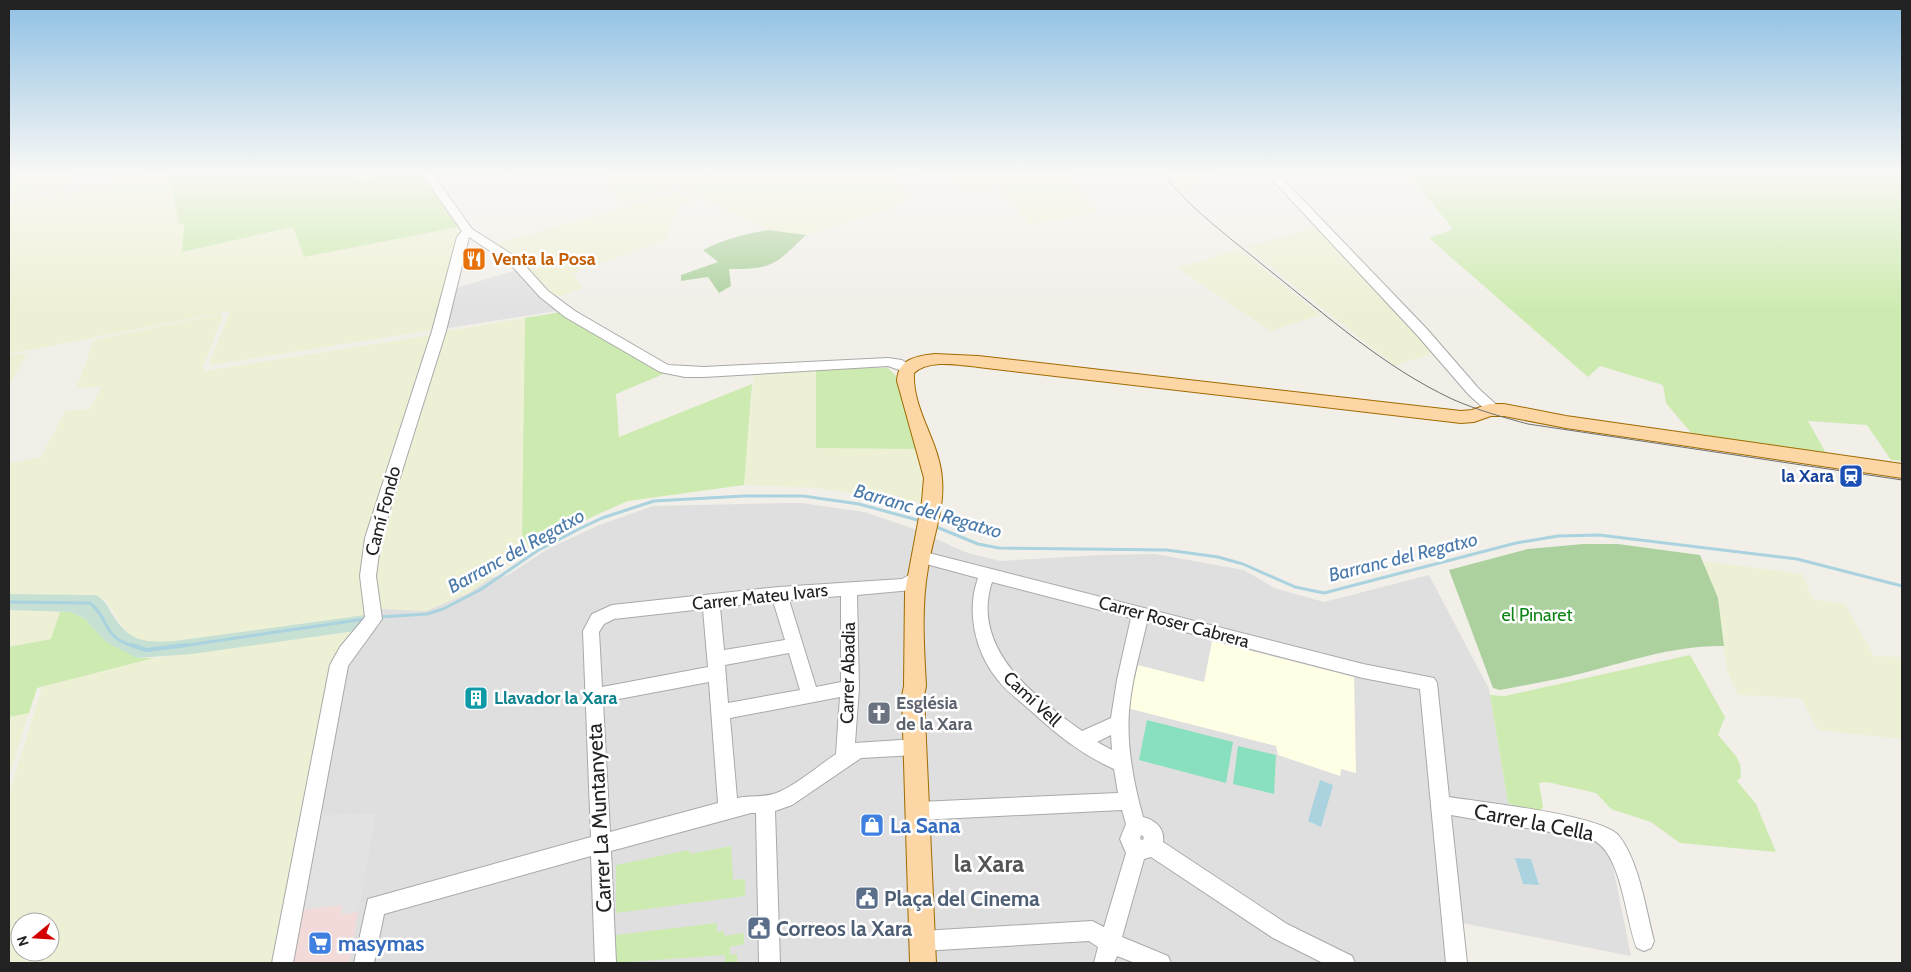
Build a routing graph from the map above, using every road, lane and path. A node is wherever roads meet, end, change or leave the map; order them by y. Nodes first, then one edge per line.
1 (459, 218) edge
2 (1314, 218) edge
3 (468, 231) junction
4 (908, 368) junction
5 (1494, 410) junction
6 (1902, 470) edge
7 (930, 504) joint
8 (915, 571) junction
9 (987, 574) junction
10 (849, 588) junction
11 (779, 594) junction
12 (711, 602) junction
13 (1141, 613) junction
14 (602, 616) joint
15 (796, 645) junction
16 (716, 666) junction
17 (850, 688) junction
18 (810, 695) junction
19 (593, 696) junction
20 (721, 712) junction
21 (1120, 722) junction
22 (1080, 741) junction
23 (916, 747) junction
24 (845, 758) junction
25 (1124, 764) junction
26 (1128, 801) junction
27 (1439, 804) junction
28 (765, 805) junction
29 (728, 809) junction
30 (919, 811) junction
31 (602, 843) junction
32 (1145, 847) junction
33 (1644, 941) dead end
34 (1110, 943) junction
35 (923, 952) edge
36 (282, 963) edge
37 (364, 963) edge
38 (606, 963) edge
39 (770, 963) edge
40 (1104, 963) edge
41 (1161, 963) edge
42 (1345, 963) edge
43 (1456, 963) edge

1 - 3 street
2 - 5 street
3 - 4 street
3 - 36 street, Camí Fondo
4 - 5 main road
4 - 7 main road
5 - 6 main road
7 - 8 main road
8 - 9 street, Carrer Roser Cabrera
8 - 10 street, Carrer Mateu Ivars
8 - 23 main road
9 - 13 street, Carrer Roser Cabrera
9 - 22 street, Camí Vell
10 - 11 street, Carrer Mateu Ivars
10 - 17 street, Carrer Abadia
11 - 12 street, Carrer Mateu Ivars
11 - 15 street
12 - 14 street, Carrer Mateu Ivars
12 - 16 street
13 - 21 street
13 - 27 street, Carrer Roser Cabrera
14 - 19 street, Carrer La Muntanyeta
15 - 16 street
15 - 18 street
16 - 19 street
16 - 20 street
17 - 18 street
17 - 24 street, Carrer Abadia
18 - 20 street
19 - 31 street, Carrer La Muntanyeta
20 - 29 street
21 - 22 street
21 - 25 street
22 - 25 street, Camí Vell
23 - 24 street
23 - 30 main road
24 - 28 street
25 - 26 street
26 - 30 street
26 - 32 street
27 - 33 street, Carrer la Cella
27 - 43 street
28 - 29 street
28 - 39 street
29 - 31 street
30 - 35 main road
31 - 37 street
31 - 38 street, Carrer La Muntanyeta
32 - 34 street
32 - 42 street
34 - 35 street
34 - 40 street
34 - 41 street

